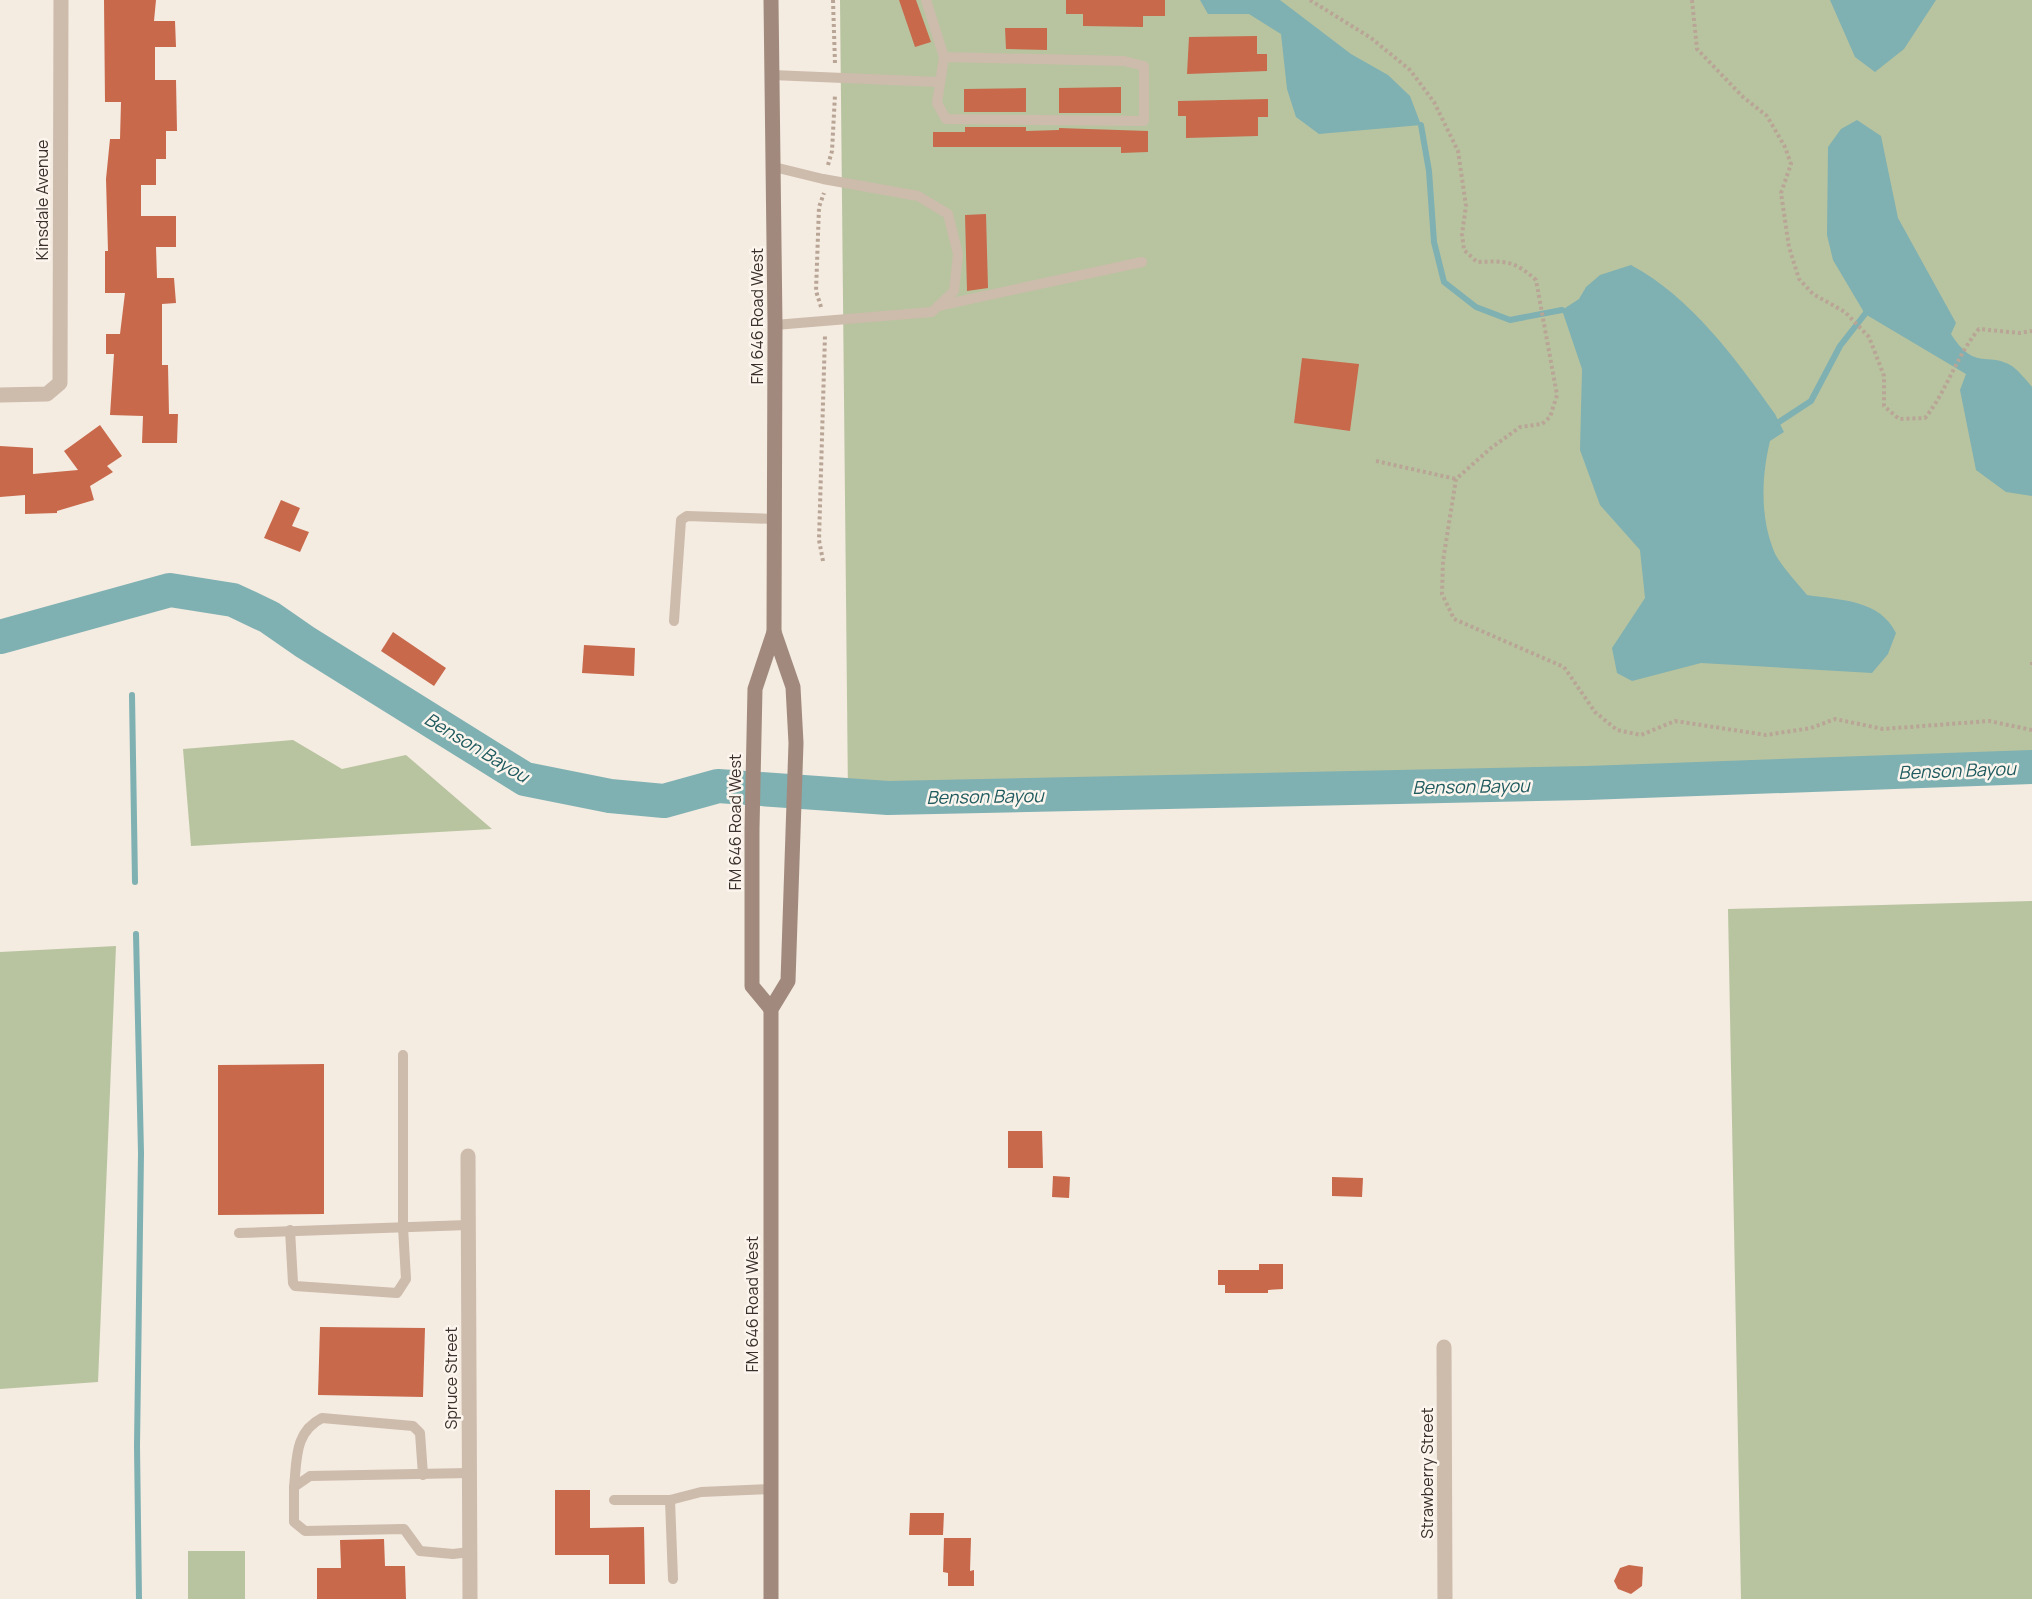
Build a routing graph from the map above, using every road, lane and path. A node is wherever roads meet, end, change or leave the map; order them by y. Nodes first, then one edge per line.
1 (61, 0) edge
2 (771, 0) edge
3 (833, 0) edge
4 (926, 0) edge
5 (1310, 0) edge
6 (1692, 0) edge
7 (944, 57) junction
8 (834, 64) dead end
9 (772, 75) junction
10 (939, 82) junction
11 (835, 95) dead end
12 (774, 167) junction
13 (823, 179) junction
14 (1142, 262) dead end
15 (938, 306) junction
16 (824, 320) junction
17 (775, 325) junction
18 (2032, 332) edge
19 (0, 395) edge
20 (1376, 461) dead end
21 (1456, 479) junction
22 (775, 519) junction
23 (823, 561) dead end
24 (674, 621) dead end
25 (774, 632) junction
26 (2032, 730) edge
27 (771, 1009) junction
28 (403, 1055) dead end
29 (468, 1156) dead end
30 (468, 1225) junction
31 (403, 1227) junction
32 (290, 1230) junction
33 (239, 1233) dead end
34 (1444, 1347) dead end
35 (470, 1473) junction
36 (423, 1475) junction
37 (294, 1487) junction
38 (771, 1489) junction
39 (614, 1500) dead end
40 (670, 1500) junction
41 (470, 1552) junction
42 (673, 1579) dead end
43 (470, 1599) edge
44 (771, 1599) edge
45 (1445, 1599) edge

1 - 19 street, Kinsdale Avenue
2 - 9 main road, FM 646 Road West
3 - 8 path
4 - 7 lane
5 - 21 path
6 - 18 path
7 - 10 lane
7 - 10 lane
9 - 10 lane
9 - 12 main road, FM 646 Road West
11 - 13 path
12 - 13 lane
12 - 17 main road, FM 646 Road West
13 - 15 lane
13 - 16 path
14 - 15 lane
15 - 16 lane
16 - 17 lane
16 - 23 path
17 - 22 main road, FM 646 Road West
20 - 21 path
21 - 26 path
22 - 24 lane
22 - 25 main road, FM 646 Road West
25 - 27 main road, FM 646 Road West
25 - 27 main road, FM 646 Road West
27 - 38 main road, FM 646 Road West
28 - 31 lane
29 - 30 street, Spruce Street
30 - 31 lane
30 - 35 street, Spruce Street
31 - 32 lane
31 - 32 lane
32 - 33 lane
34 - 45 street, Strawberry Street
35 - 36 lane
35 - 41 street, Spruce Street
36 - 37 lane
36 - 37 lane
37 - 41 lane
38 - 40 lane
38 - 44 main road, FM 646 Road West
39 - 40 lane
40 - 42 lane
41 - 43 street, Spruce Street

